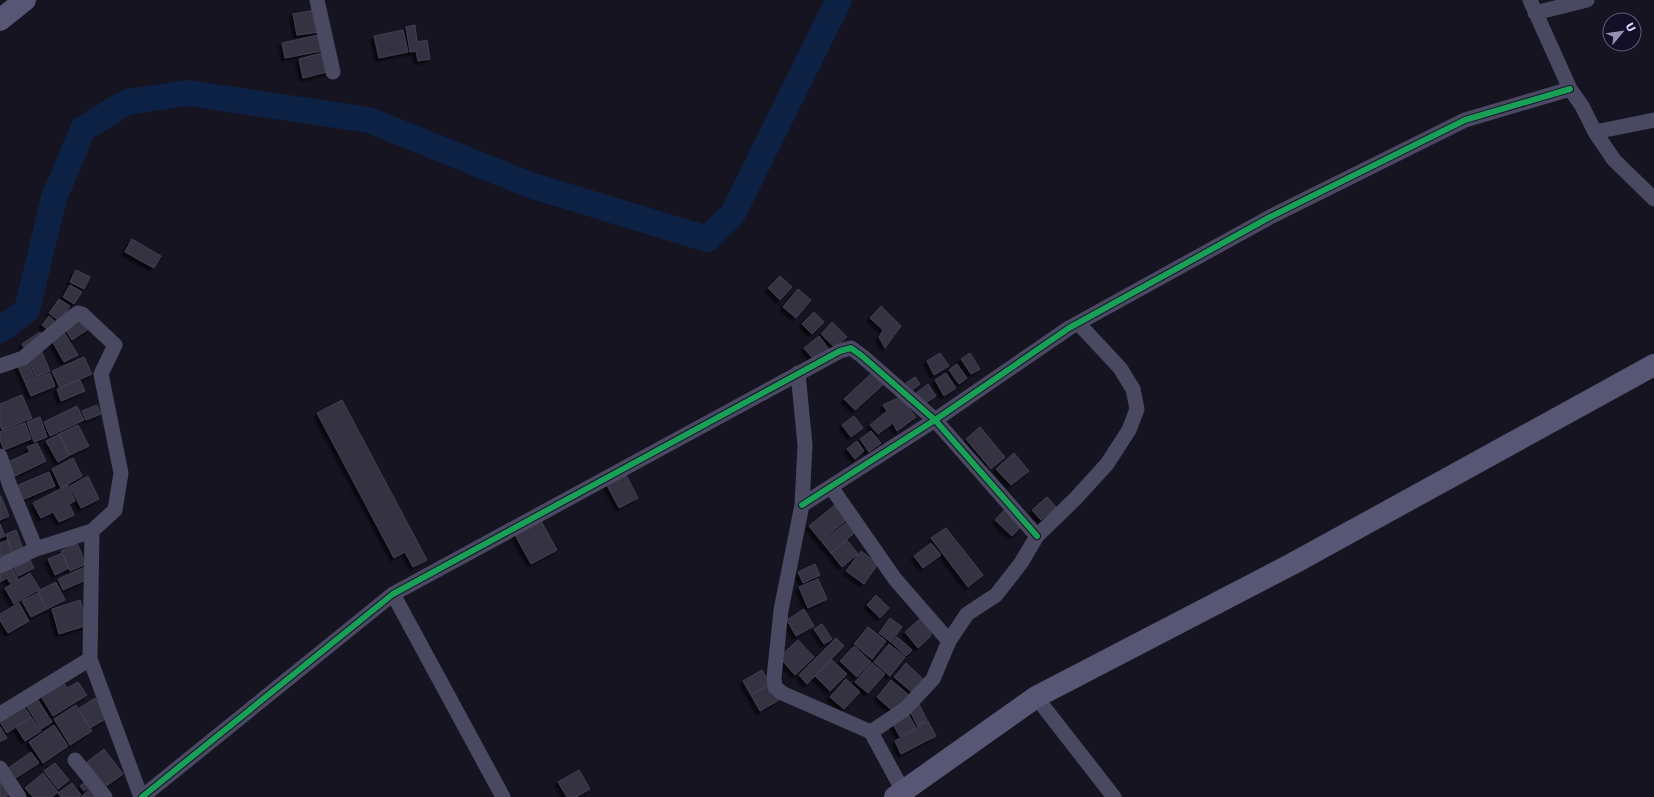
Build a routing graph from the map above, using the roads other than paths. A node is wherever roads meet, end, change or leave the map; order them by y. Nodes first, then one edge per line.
1 (25, 0) edge
2 (317, 0) edge
3 (1587, 0) edge
4 (1533, 7) edge
5 (0, 20) edge
6 (334, 72) dead end
7 (1570, 89) junction
8 (1654, 120) edge
9 (1595, 132) junction
10 (1654, 199) edge
11 (1078, 323) junction
12 (1654, 364) edge
13 (0, 366) edge
14 (798, 373) junction
15 (935, 420) junction
16 (0, 456) edge
17 (831, 487) junction
18 (5, 488) edge
19 (802, 506) junction
20 (92, 531) junction
21 (1037, 536) junction
22 (36, 548) junction
23 (0, 566) edge
24 (394, 594) junction
25 (949, 641) junction
26 (90, 659) junction
27 (1036, 697) junction
28 (0, 714) edge
29 (872, 732) junction
30 (75, 760) dead end
31 (0, 768) edge
32 (899, 794) edge
33 (19, 797) edge
34 (105, 797) edge
35 (142, 797) edge
36 (503, 797) edge
37 (1114, 797) edge

1 - 5 street
2 - 6 street
3 - 4 street
4 - 7 street
7 - 9 street
7 - 11 street
8 - 9 street
9 - 10 street
11 - 15 street
11 - 21 street
12 - 27 street
13 - 20 street
14 - 15 street
14 - 19 street
14 - 24 street
15 - 17 street
15 - 21 street
16 - 18 street
17 - 19 street
17 - 25 street
18 - 22 street
19 - 29 street
20 - 22 street
20 - 26 street
21 - 25 street
22 - 23 street
24 - 35 street
24 - 36 street
25 - 29 street
26 - 28 street
26 - 35 street
27 - 32 street
27 - 37 street
29 - 32 street
30 - 34 street
31 - 33 street

